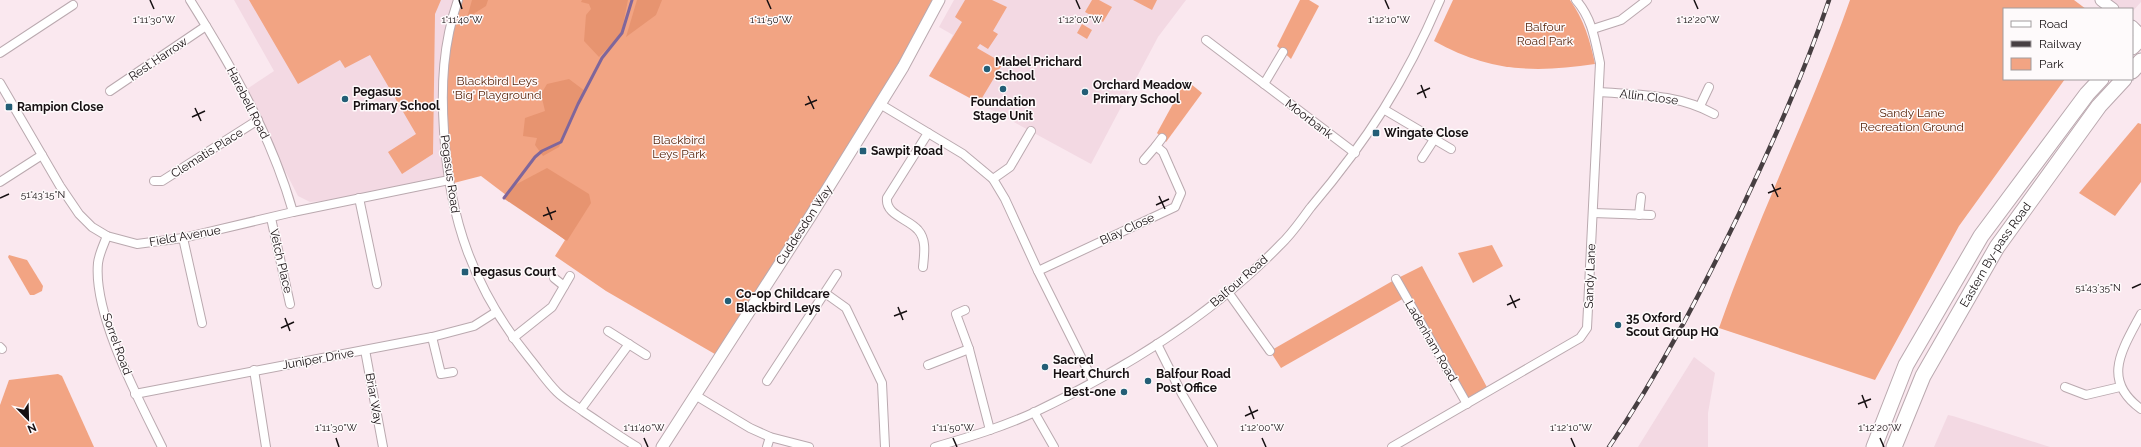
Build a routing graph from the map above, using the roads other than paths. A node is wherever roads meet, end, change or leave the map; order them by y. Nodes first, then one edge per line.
1 (190, 0) edge
2 (458, 0) edge
3 (939, 0) edge
4 (1440, 0) edge
5 (1576, 0) edge
6 (1647, 0) edge
7 (2101, 0) edge
8 (73, 5) dead end
9 (2112, 8) edge
10 (206, 26) junction
11 (2133, 27) edge
12 (1593, 29) junction
13 (2141, 36) edge
14 (1206, 40) dead end
15 (2133, 46) edge
16 (1283, 52) dead end
17 (0, 53) edge
18 (2141, 61) edge
19 (2133, 70) edge
20 (2100, 80) edge
21 (2123, 80) edge
22 (0, 82) edge
23 (1264, 84) junction
24 (1709, 88) dead end
25 (110, 91) dead end
26 (1599, 92) junction
27 (880, 104) junction
28 (1700, 106) junction
29 (1385, 110) junction
30 (1714, 114) dead end
31 (258, 120) junction
32 (1031, 131) dead end
33 (928, 133) junction
34 (1162, 138) dead end
35 (1435, 138) junction
36 (1156, 146) junction
37 (1451, 149) dead end
38 (1354, 154) junction
39 (42, 155) junction
40 (1422, 158) dead end
41 (1144, 160) dead end
42 (449, 180) junction
43 (993, 180) junction
44 (154, 181) dead end
45 (0, 182) edge
46 (1641, 197) dead end
47 (359, 198) junction
48 (293, 212) junction
49 (1592, 213) junction
50 (1639, 215) junction
51 (1651, 215) dead end
52 (271, 218) junction
53 (107, 236) junction
54 (183, 238) junction
55 (923, 267) dead end
56 (1038, 271) junction
57 (837, 274) dead end
58 (570, 276) dead end
59 (554, 278) dead end
60 (1396, 279) dead end
61 (377, 284) dead end
62 (564, 286) junction
63 (1228, 292) junction
64 (825, 293) junction
65 (290, 304) dead end
66 (965, 310) dead end
67 (496, 312) junction
68 (2141, 314) edge
69 (202, 323) dead end
70 (608, 331) dead end
71 (432, 337) junction
72 (513, 338) junction
73 (629, 344) junction
74 (1157, 344) junction
75 (969, 349) junction
76 (365, 350) junction
77 (1270, 351) dead end
78 (646, 355) dead end
79 (928, 365) dead end
80 (254, 370) junction
81 (453, 372) dead end
82 (767, 381) dead end
83 (1093, 381) junction
84 (2065, 386) dead end
85 (2120, 387) junction
86 (135, 394) junction
87 (695, 395) junction
88 (1467, 404) junction
89 (581, 409) junction
90 (2141, 409) edge
91 (1034, 412) junction
92 (990, 430) junction
93 (770, 437) junction
94 (162, 447) edge
95 (266, 447) edge
96 (383, 447) edge
97 (637, 447) edge
98 (662, 447) edge
99 (767, 447) edge
100 (809, 447) edge
101 (884, 447) edge
102 (936, 447) edge
103 (1054, 447) edge
104 (1213, 447) edge
105 (1392, 447) edge
106 (1874, 447) edge
107 (1894, 447) edge

1 - 10 street, Harebell Road
2 - 42 street, Pegasus Road
3 - 27 street, Cuddesdon Way
4 - 29 street, Balfour Road
5 - 12 street, Sandy Lane
6 - 12 street
7 - 9 street
8 - 17 street
10 - 25 street, Rest Harrow
10 - 31 street, Harebell Road
11 - 13 street
12 - 26 street, Sandy Lane
13 - 15 highway
14 - 23 street, Moorbank
16 - 23 street
18 - 19 highway
20 - 106 highway, Eastern By-pass Road
21 - 107 highway, Eastern By-pass Road
22 - 39 street, Field Avenue
23 - 38 street, Moorbank
24 - 28 street
26 - 28 street, Allin Close
26 - 49 street, Sandy Lane
27 - 33 street
27 - 87 street, Cuddesdon Way
28 - 30 street, Allin Close
29 - 35 street
29 - 38 street, Balfour Road
31 - 44 street, Clematis Place
31 - 48 street, Harebell Road
32 - 43 street
33 - 43 street
33 - 55 street
34 - 36 street
35 - 37 street
35 - 40 street
36 - 41 street
36 - 56 street, Blay Close
38 - 63 street, Balfour Road
39 - 45 street
39 - 53 street, Field Avenue
42 - 47 street, Field Avenue
42 - 67 street, Pegasus Road
43 - 56 street
46 - 50 street
47 - 48 street, Field Avenue
47 - 61 street
48 - 52 street, Field Avenue
49 - 50 street
49 - 88 street, Sandy Lane
50 - 51 street
52 - 54 street, Field Avenue
52 - 65 street, Vetch Place
53 - 54 street, Field Avenue
53 - 86 street, Sorrel Road
54 - 69 street
56 - 83 street
57 - 64 street
58 - 62 street
59 - 62 street
60 - 88 street, Ladenham Road
62 - 72 street
63 - 74 street, Balfour Road
63 - 77 street
64 - 82 street
64 - 101 street
66 - 75 street
67 - 71 street, Juniper Drive
67 - 72 street, Pegasus Road
68 - 85 street
70 - 73 street
71 - 76 street, Juniper Drive
71 - 81 street
72 - 89 street, Pegasus Road
73 - 78 street
73 - 89 street
74 - 83 street, Balfour Road
74 - 104 street
75 - 79 street
75 - 92 street
76 - 80 street, Juniper Drive
76 - 96 street, Briar Way
80 - 86 street, Juniper Drive
80 - 95 street
83 - 91 street, Balfour Road
84 - 85 street
85 - 90 street
86 - 94 street, Sorrel Road
87 - 93 street
87 - 98 street, Cuddesdon Way
88 - 105 street, Sandy Lane
89 - 97 street, Pegasus Road
91 - 92 street, Balfour Road
91 - 103 street
92 - 102 street, Balfour Road
93 - 99 street
93 - 100 street

